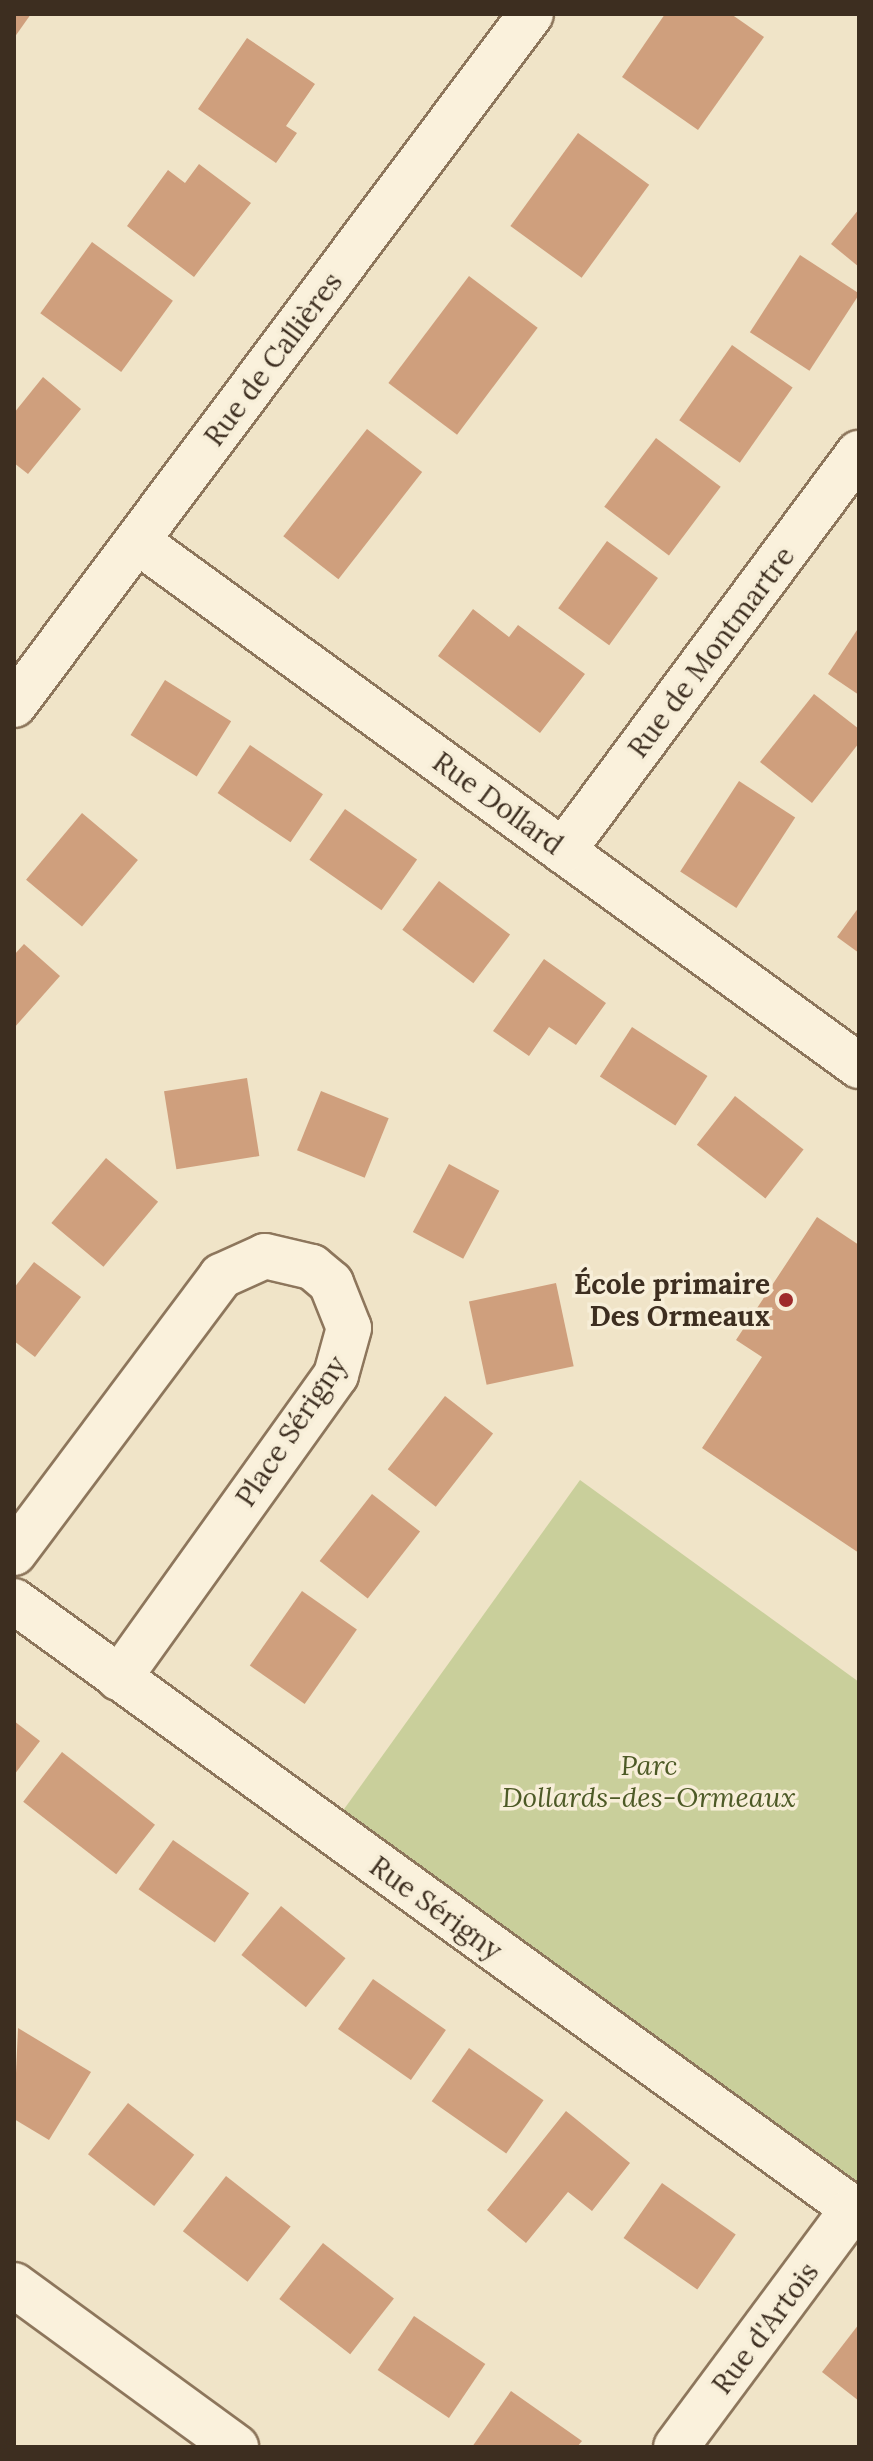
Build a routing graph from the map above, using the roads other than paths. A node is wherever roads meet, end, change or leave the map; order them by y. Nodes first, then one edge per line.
1 (531, 14) edge
2 (859, 453) edge
3 (137, 541) junction
4 (14, 705) edge
5 (563, 851) junction
6 (859, 1066) edge
7 (14, 1553) edge
8 (14, 1601) edge
9 (119, 1678) junction
10 (856, 2211) edge
11 (14, 2285) edge
12 (236, 2447) edge
13 (676, 2447) edge

1 - 3 street, Rue de Callières
2 - 5 street, Rue de Montmartre
3 - 4 street, Rue de Callières
3 - 5 street, Rue Dollard
5 - 6 street, Rue Dollard
7 - 9 street, Place Sérigny
8 - 9 street, Rue Sérigny
9 - 10 street, Rue Sérigny
10 - 13 street, Rue d'Artois
11 - 12 street

